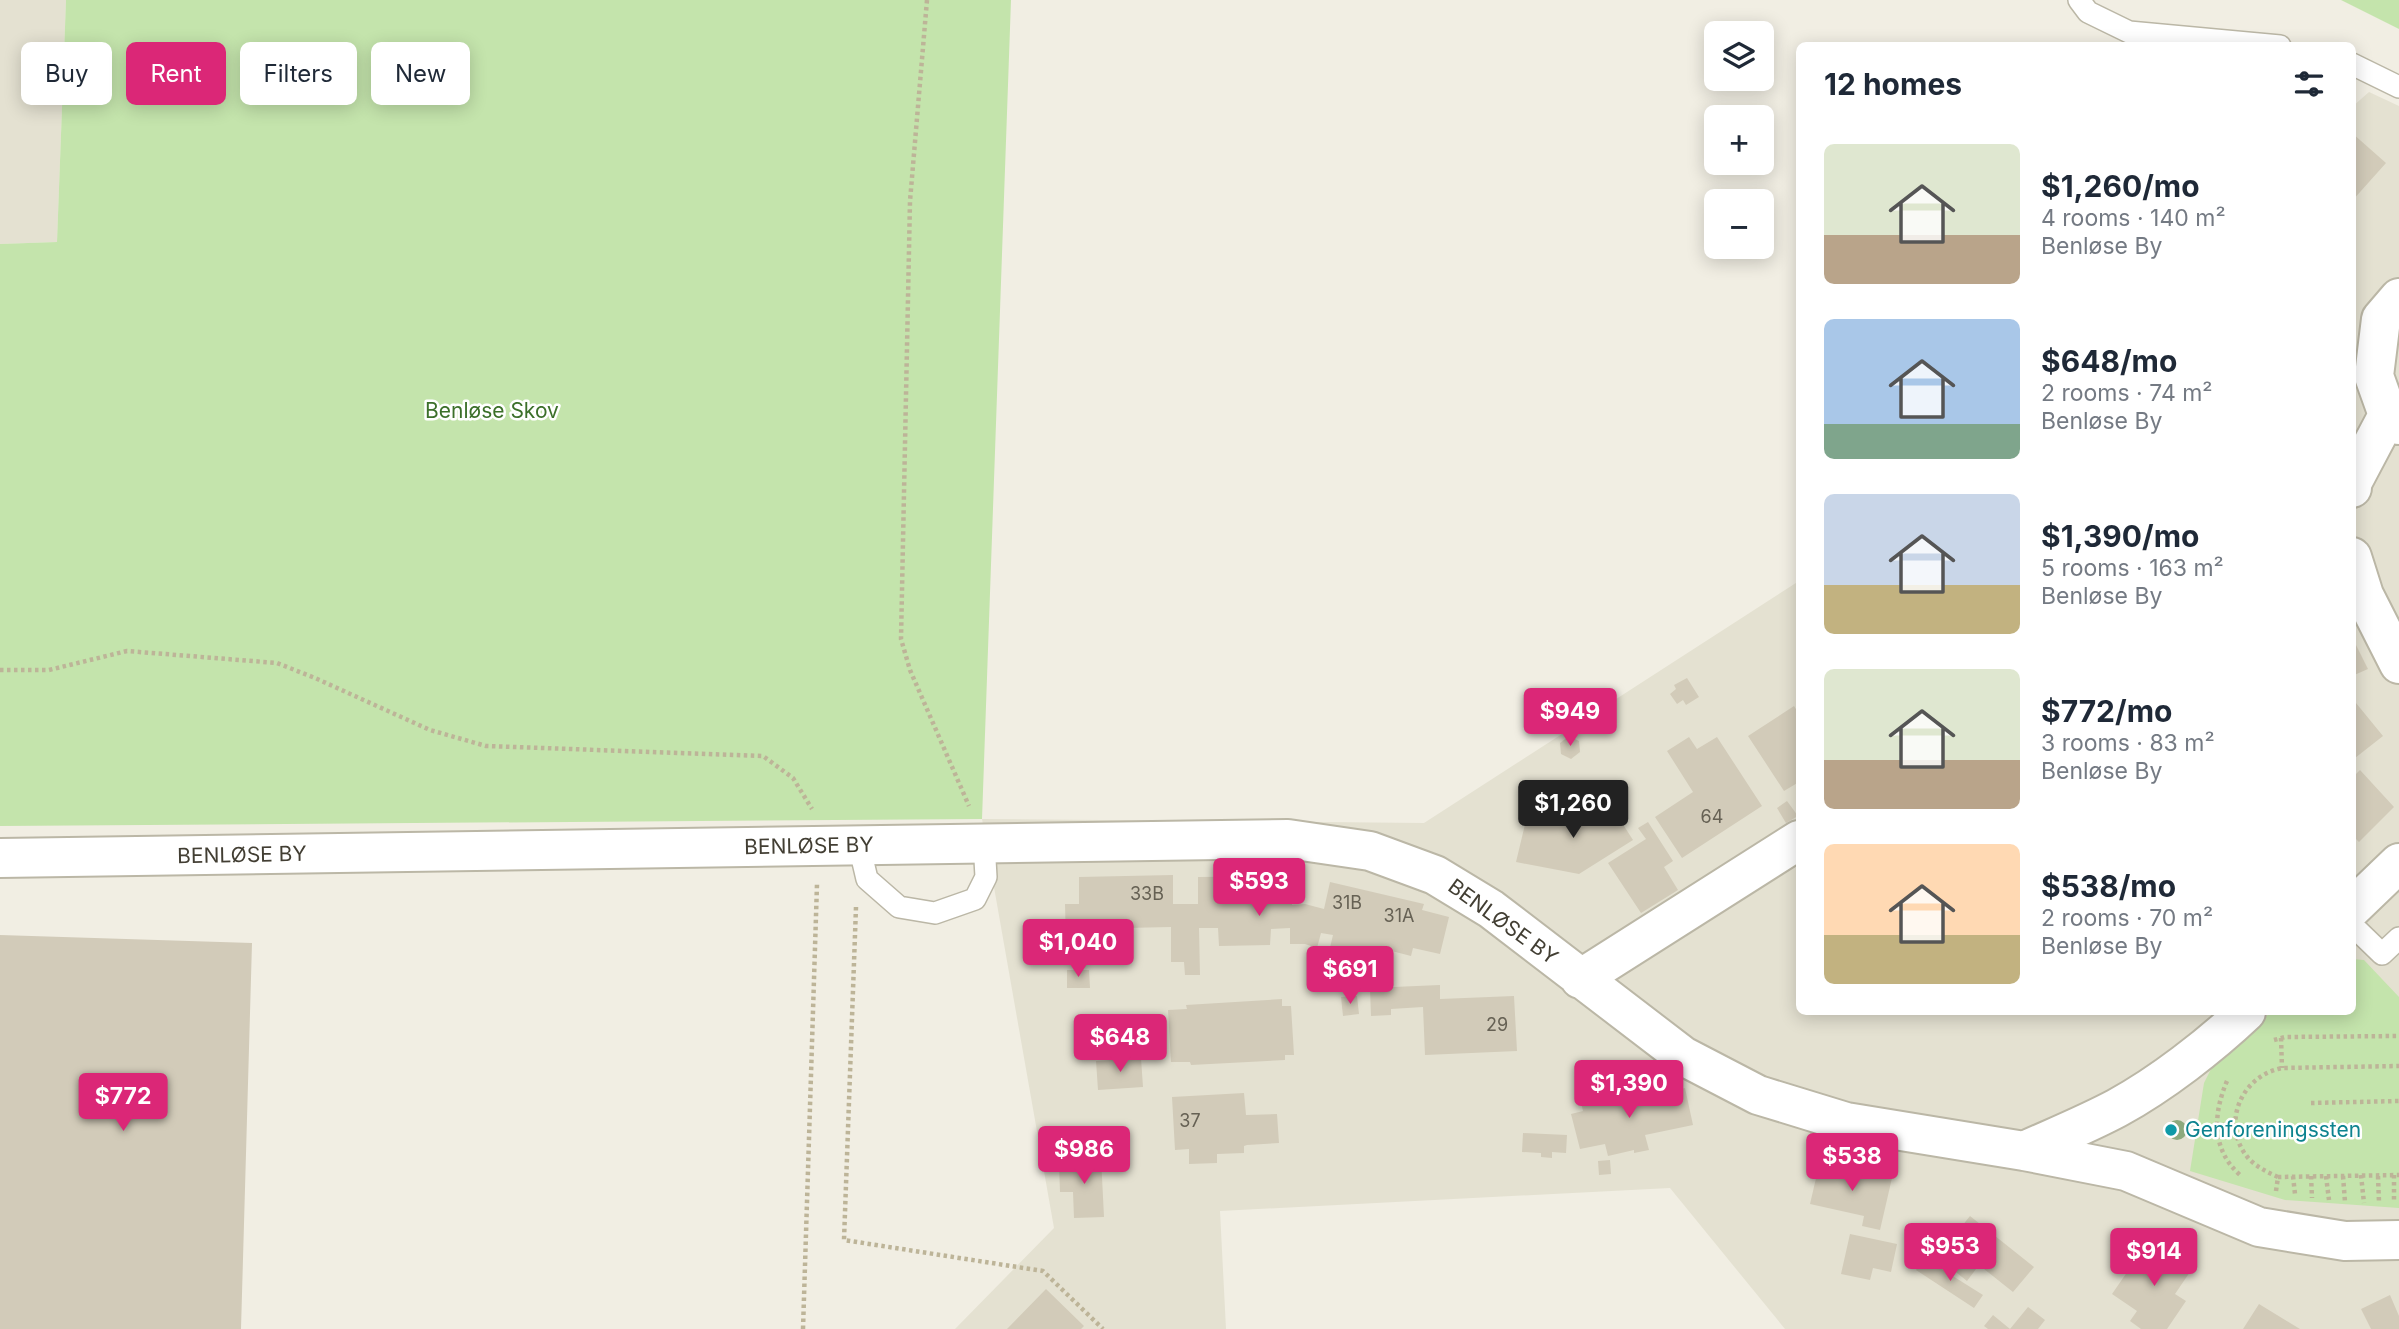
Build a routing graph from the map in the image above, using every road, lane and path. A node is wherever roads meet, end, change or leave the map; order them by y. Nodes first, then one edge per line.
1 (928, 0) edge
2 (2079, 0) edge
3 (2237, 42) edge
4 (2356, 66) edge
5 (2399, 87) edge
6 (2399, 298) edge
7 (2394, 420) edge
8 (2356, 477) edge
9 (2356, 570) edge
10 (2399, 664) edge
11 (0, 670) edge
12 (985, 842) junction
13 (1796, 842) edge
14 (819, 846) junction
15 (0, 858) edge
16 (863, 862) junction
17 (2399, 863) edge
18 (2356, 904) edge
19 (2356, 929) edge
20 (2399, 938) edge
21 (1580, 979) junction
22 (2243, 1015) edge
23 (2399, 1036) edge
24 (2281, 1038) junction
25 (2268, 1042) dead end
26 (2399, 1066) edge
27 (2282, 1068) junction
28 (2233, 1070) dead end
29 (2399, 1101) edge
30 (2311, 1103) dead end
31 (2117, 1108) junction
32 (2216, 1125) junction
33 (2235, 1125) junction
34 (2025, 1151) junction
35 (2126, 1171) junction
36 (2343, 1175) junction
37 (2361, 1175) junction
38 (2378, 1175) junction
39 (2397, 1175) edge
40 (2294, 1176) junction
41 (2311, 1176) junction
42 (2326, 1176) junction
43 (2278, 1177) junction
44 (2248, 1181) dead end
45 (2265, 1190) dead end
46 (2295, 1198) dead end
47 (2313, 1198) dead end
48 (2329, 1201) dead end
49 (2345, 1202) dead end
50 (2379, 1203) dead end
51 (2364, 1204) dead end
52 (2397, 1222) edge
53 (803, 1329) edge
54 (1103, 1329) edge

1 - 12 path
2 - 3 lane
4 - 5 lane
6 - 7 street
7 - 8 street
9 - 10 street
11 - 14 path
12 - 16 street, BENLØSE BY
12 - 16 lane
12 - 21 street, BENLØSE BY
13 - 21 street, BENLØSE BY
14 - 15 street, BENLØSE BY
14 - 16 street, BENLØSE BY
14 - 53 path
16 - 54 path
17 - 18 street
19 - 20 lane
21 - 34 street, BENLØSE BY
22 - 31 street
23 - 24 path
24 - 25 path
24 - 27 path
26 - 27 path
27 - 33 path
28 - 32 path
29 - 30 path
31 - 34 street
31 - 35 street
32 - 33 path
32 - 44 path
33 - 43 path
34 - 35 street, BENLØSE BY
35 - 52 street, BENLØSE BY
36 - 37 path
36 - 42 path
36 - 49 path
37 - 38 path
37 - 51 path
38 - 39 path
38 - 50 path
39 - 52 path
40 - 41 path
40 - 43 path
40 - 46 path
41 - 42 path
41 - 47 path
42 - 48 path
43 - 45 path

